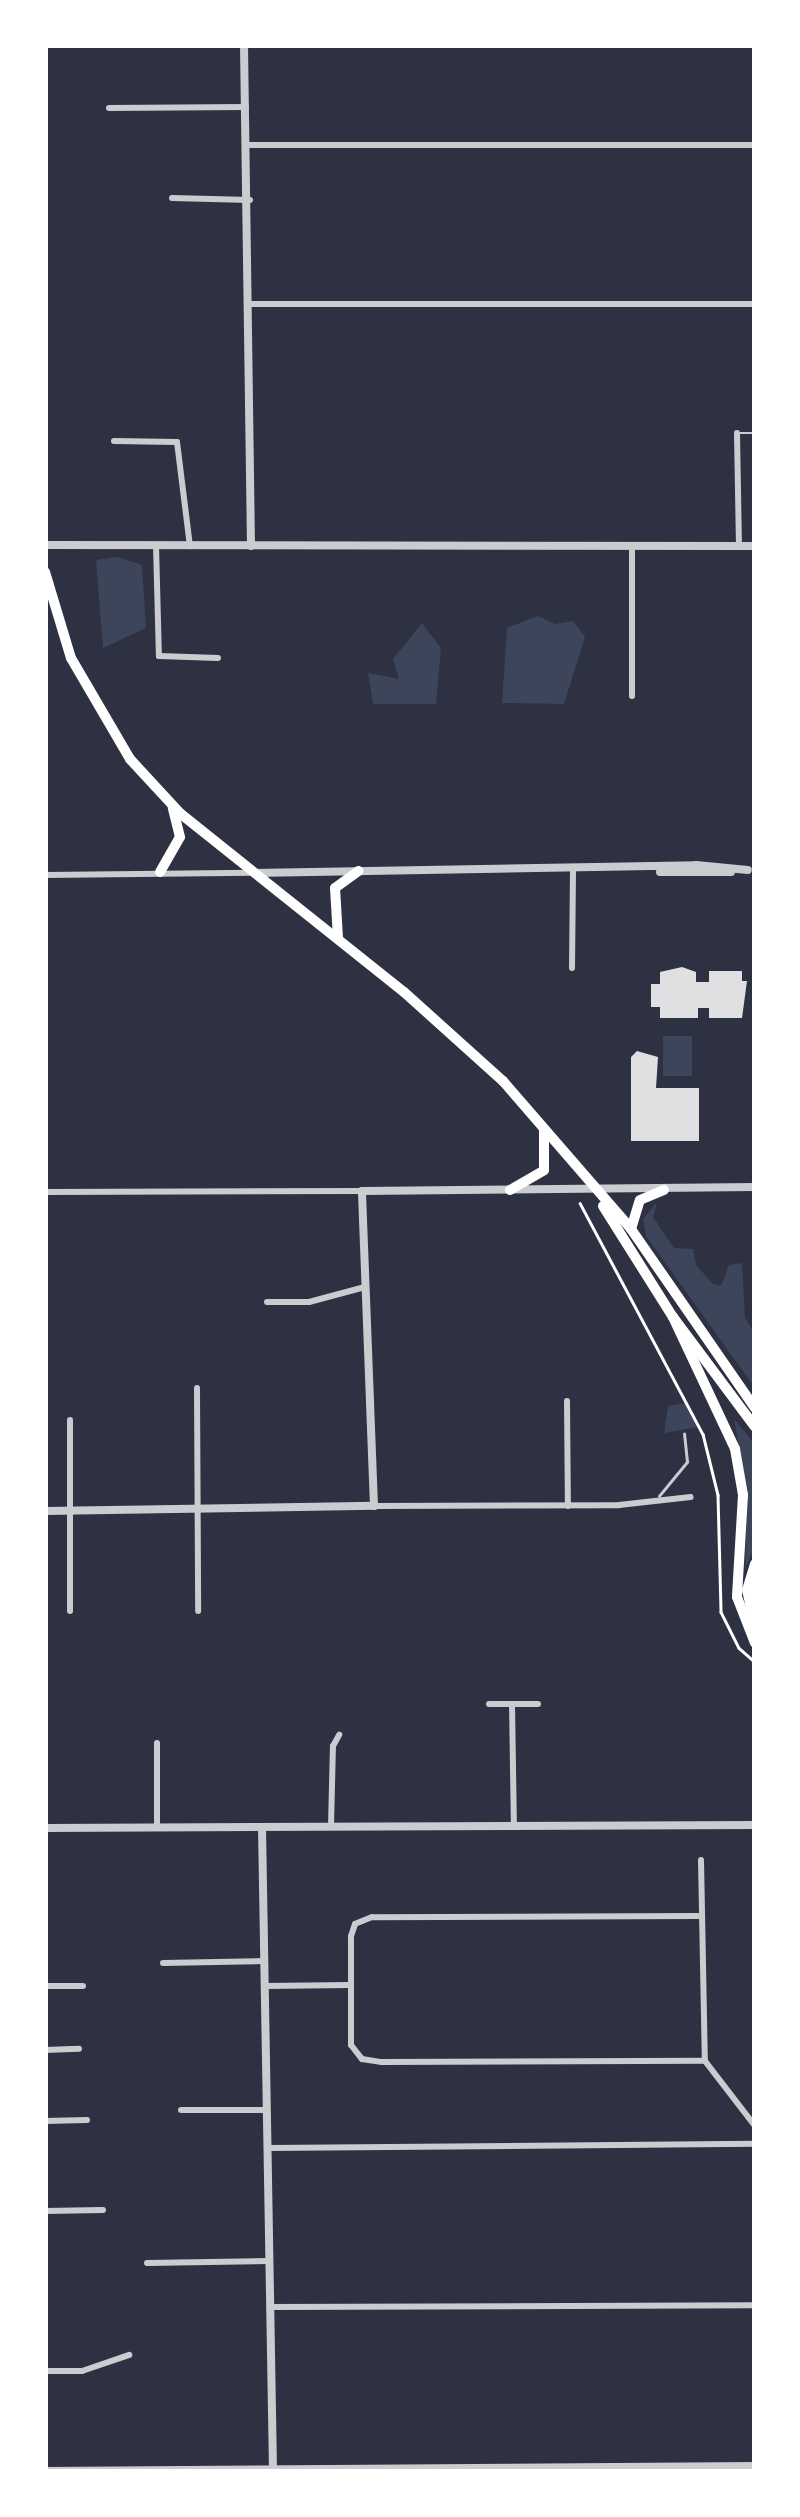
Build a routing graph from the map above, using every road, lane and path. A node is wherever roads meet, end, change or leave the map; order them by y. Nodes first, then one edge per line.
1 (244, 45) edge
2 (248, 107) junction
3 (109, 108) dead end
4 (250, 145) junction
5 (755, 145) edge
6 (172, 198) dead end
7 (250, 200) junction
8 (249, 304) junction
9 (755, 304) edge
10 (737, 433) joint
11 (755, 433) edge
12 (114, 442) dead end
13 (156, 545) junction
14 (45, 546) edge
15 (190, 546) junction
16 (251, 546) junction
17 (632, 546) junction
18 (739, 546) junction
19 (755, 546) edge
20 (45, 572) edge
21 (218, 658) dead end
22 (632, 696) dead end
23 (173, 807) junction
24 (573, 870) junction
25 (752, 870) edge
26 (358, 871) junction
27 (160, 872) junction
28 (254, 873) junction
29 (45, 875) edge
30 (338, 939) junction
31 (572, 968) dead end
32 (542, 1123) junction
33 (755, 1188) edge
34 (510, 1190) junction
35 (594, 1190) junction
36 (664, 1190) junction
37 (362, 1191) junction
38 (45, 1192) edge
39 (631, 1229) junction
40 (365, 1287) junction
41 (266, 1302) dead end
42 (673, 1317) junction
43 (197, 1388) dead end
44 (567, 1401) dead end
45 (755, 1408) edge
46 (70, 1420) dead end
47 (755, 1428) edge
48 (684, 1434) dead end
49 (691, 1498) dead end
50 (656, 1502) junction
51 (374, 1506) junction
52 (568, 1506) junction
53 (196, 1508) junction
54 (45, 1510) edge
55 (67, 1510) junction
56 (755, 1564) edge
57 (70, 1611) dead end
58 (198, 1611) dead end
59 (755, 1625) edge
60 (755, 1643) edge
61 (488, 1704) dead end
62 (512, 1704) junction
63 (538, 1704) dead end
64 (339, 1735) dead end
65 (157, 1743) dead end
66 (755, 1825) edge
67 (262, 1826) junction
68 (331, 1826) junction
69 (514, 1826) junction
70 (45, 1828) edge
71 (157, 1828) junction
72 (701, 1860) dead end
73 (698, 1916) junction
74 (264, 1961) junction
75 (162, 1963) dead end
76 (350, 1985) junction
77 (45, 1986) edge
78 (83, 1986) dead end
79 (265, 1986) junction
80 (79, 2049) dead end
81 (45, 2050) edge
82 (705, 2061) junction
83 (181, 2110) dead end
84 (267, 2110) junction
85 (87, 2120) dead end
86 (45, 2121) edge
87 (755, 2126) edge
88 (755, 2144) edge
89 (268, 2148) junction
90 (102, 2210) dead end
91 (45, 2211) edge
92 (270, 2261) junction
93 (147, 2263) dead end
94 (755, 2304) edge
95 (270, 2307) junction
96 (129, 2356) dead end
97 (45, 2371) edge
98 (755, 2466) edge
99 (593, 2470) edge
100 (273, 2471) edge
101 (420, 2471) edge
102 (45, 2472) edge

1 - 2 street
2 - 3 street
2 - 4 street
4 - 5 street
4 - 7 street
6 - 7 street
7 - 8 street
8 - 9 street
8 - 16 street
10 - 11 lane
10 - 18 street
12 - 15 street
13 - 14 street
13 - 15 street
13 - 21 street
15 - 16 street
16 - 17 street
17 - 18 street
17 - 22 street
18 - 19 street
20 - 23 main road
23 - 27 main road
23 - 28 main road
24 - 25 street
24 - 26 street
24 - 31 street
26 - 28 street
26 - 30 main road
27 - 28 street
27 - 29 street
28 - 30 main road
30 - 32 main road
32 - 34 main road
32 - 35 main road
33 - 36 street
34 - 35 street
34 - 37 street
35 - 36 street
35 - 39 main road
35 - 42 main road
36 - 39 main road
37 - 38 street
37 - 40 street
39 - 45 main road
40 - 41 street
40 - 51 street
42 - 47 main road
42 - 60 main road
43 - 53 street
44 - 52 street
46 - 55 street
48 - 50 lane
49 - 50 street
50 - 52 street
51 - 52 street
51 - 53 street
53 - 55 street
53 - 58 street
54 - 55 street
55 - 57 street
56 - 59 main road
61 - 62 street
62 - 63 street
62 - 69 street
64 - 68 street
65 - 71 street
66 - 69 street
67 - 68 street
67 - 71 street
67 - 74 street
68 - 69 street
70 - 71 street
72 - 73 street
73 - 76 street
73 - 82 street
74 - 75 street
74 - 79 street
76 - 79 street
76 - 82 street
77 - 78 street
79 - 84 street
80 - 81 street
82 - 87 street
83 - 84 street
84 - 89 street
85 - 86 street
88 - 89 street
89 - 92 street
90 - 91 street
92 - 93 street
92 - 95 street
94 - 95 street
95 - 100 street
96 - 97 street
98 - 99 street
99 - 101 street
100 - 101 street
100 - 102 street

